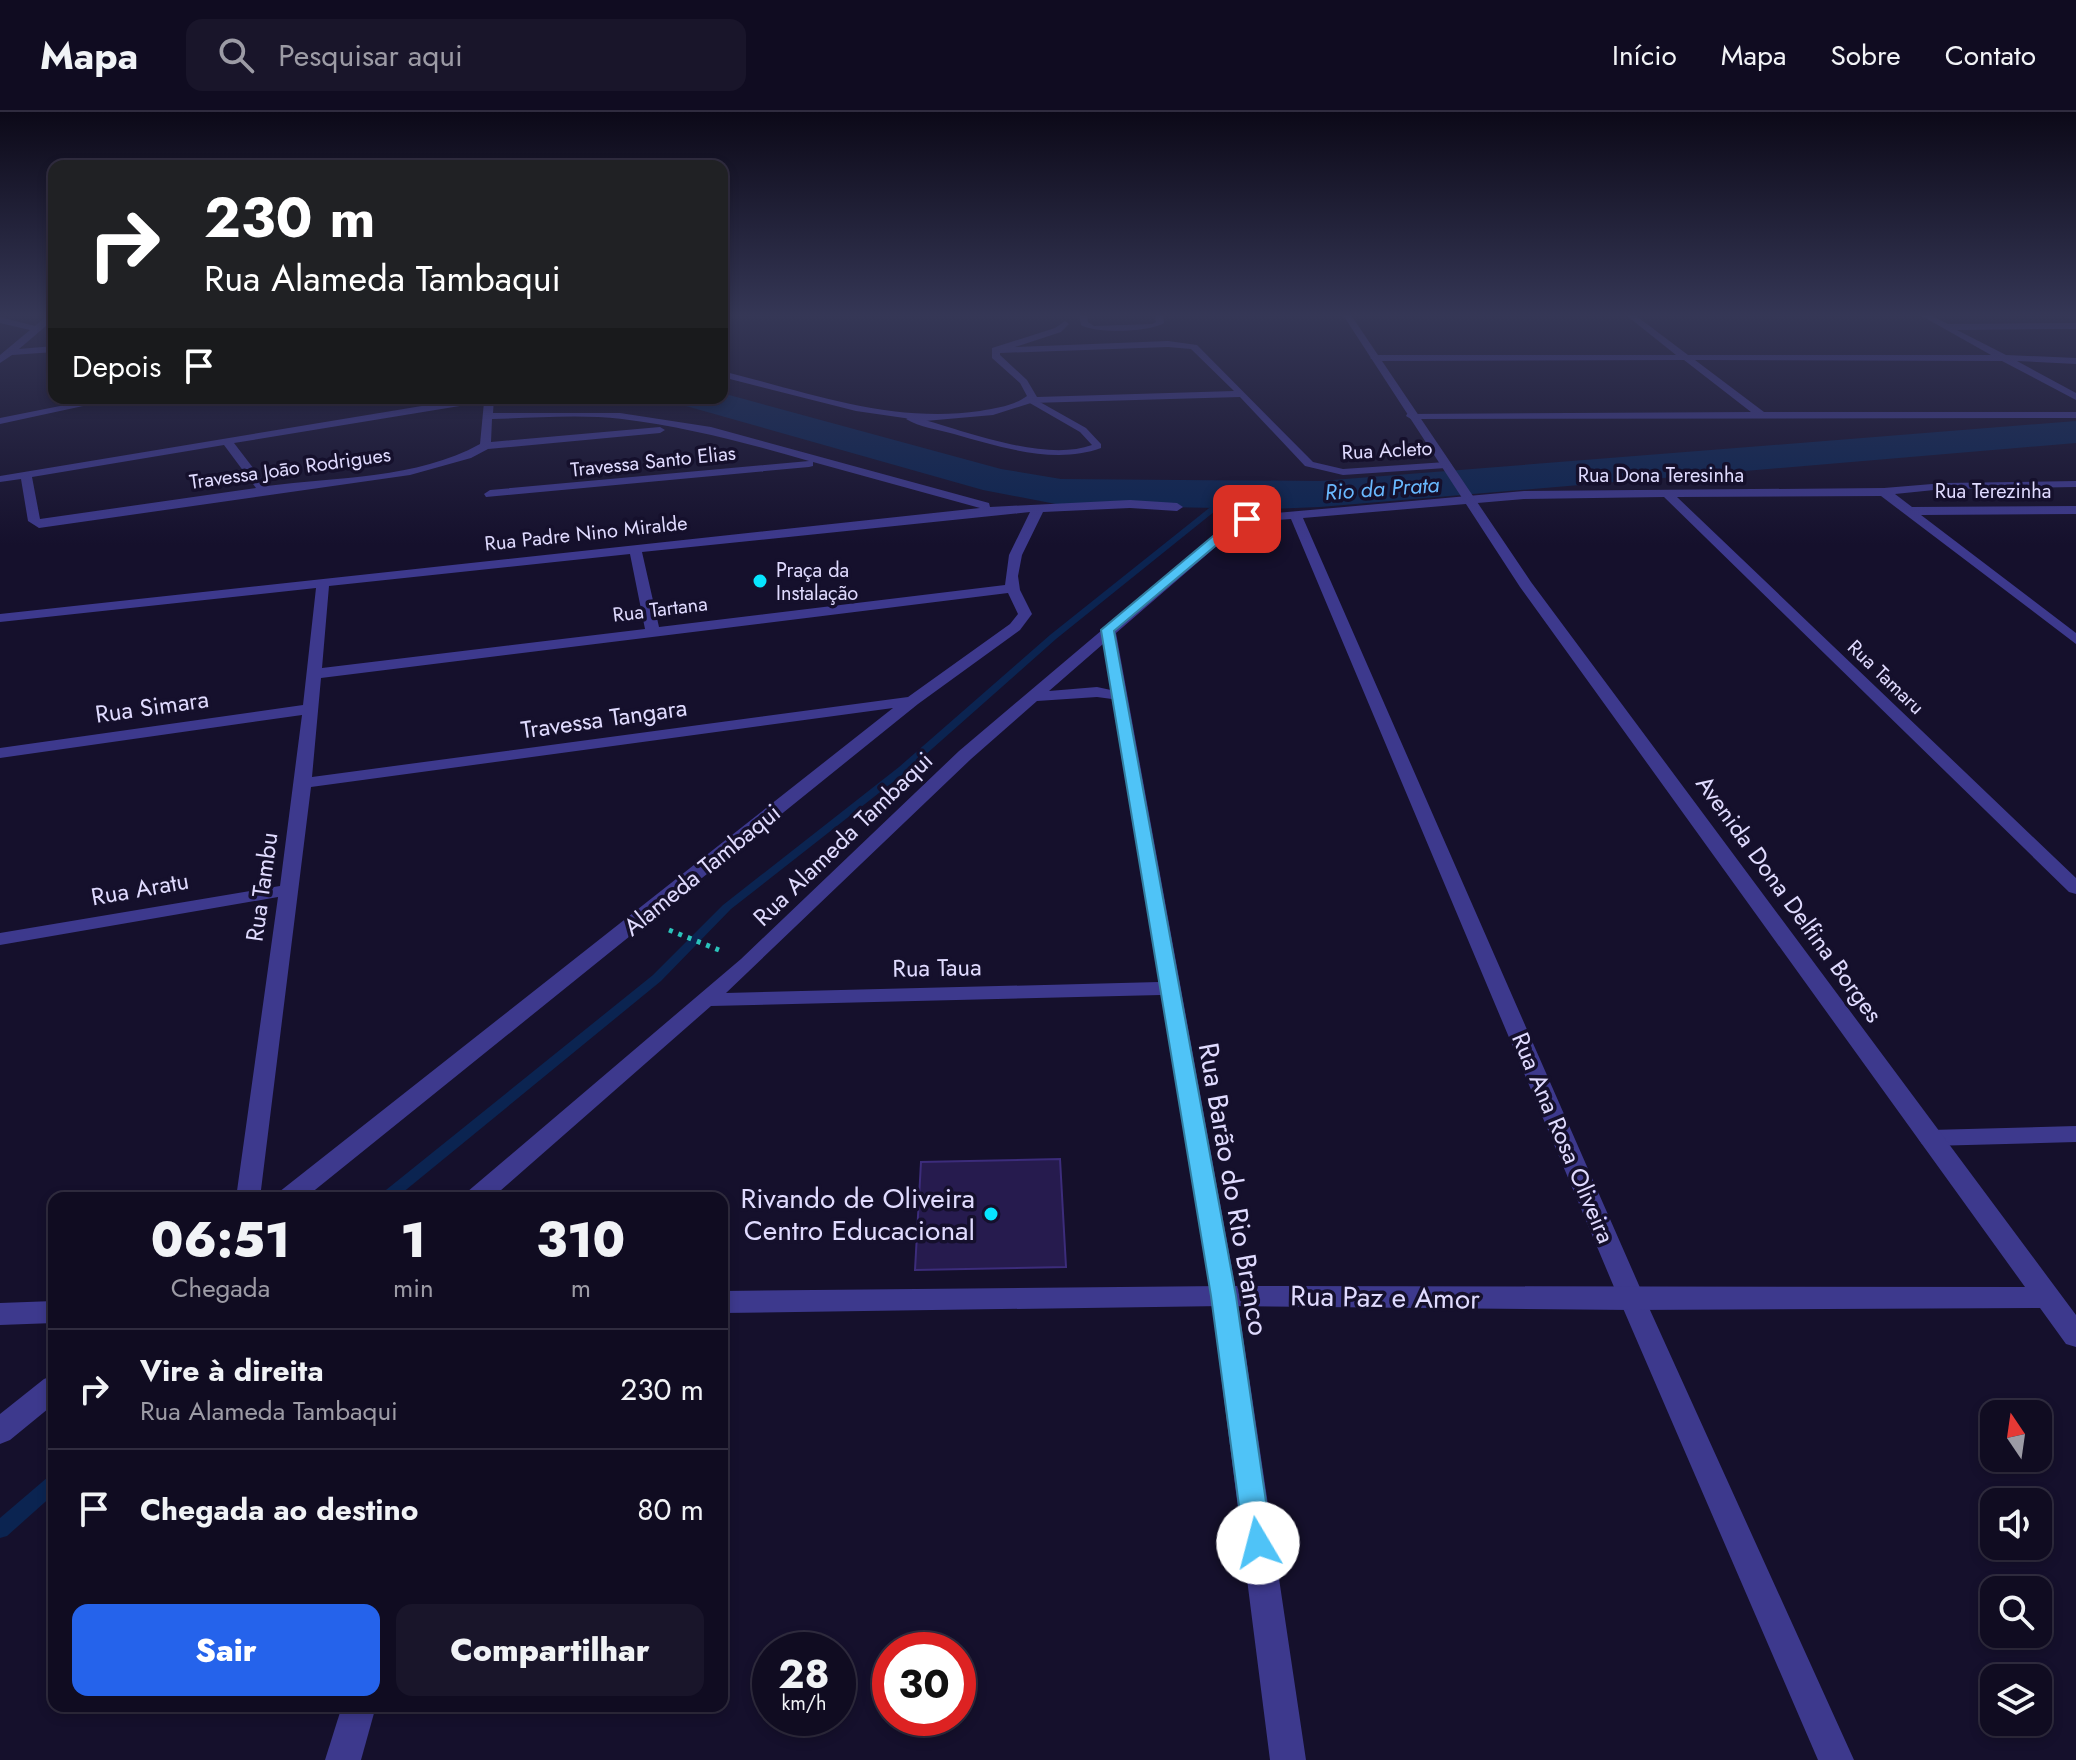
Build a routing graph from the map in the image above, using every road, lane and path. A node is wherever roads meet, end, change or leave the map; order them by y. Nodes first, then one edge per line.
1 (797, 392) edge
2 (1029, 392) edge
3 (1396, 392) edge
4 (1731, 392) edge
5 (1241, 394) joint
6 (1031, 400) junction
7 (85, 404) edge
8 (452, 404) edge
9 (488, 404) edge
10 (2076, 415) edge
11 (488, 416) junction
12 (1411, 416) junction
13 (1764, 417) junction
14 (911, 419) junction
15 (0, 421) edge
16 (692, 427) junction
17 (227, 442) junction
18 (485, 446) junction
19 (819, 463) junction
20 (1449, 468) junction
21 (26, 475) junction
22 (0, 479) edge
23 (2076, 484) edge
24 (264, 490) junction
25 (1884, 492) junction
26 (490, 494) dead end
27 (1468, 495) junction
28 (1668, 495) junction
29 (1039, 507) junction
30 (1177, 507) dead end
31 (999, 510) junction
32 (2076, 510) edge
33 (1911, 511) junction
34 (1295, 513) junction
35 (1247, 519) joint
36 (635, 548) junction
37 (323, 582) junction
38 (1012, 588) junction
39 (0, 618) edge
40 (652, 630) junction
41 (1108, 630) junction
42 (2076, 640) edge
43 (314, 674) junction
44 (1119, 696) junction
45 (1034, 697) junction
46 (912, 701) junction
47 (311, 709) junction
48 (0, 753) edge
49 (303, 783) junction
50 (2076, 888) edge
51 (288, 890) junction
52 (666, 929) dead end
53 (0, 939) edge
54 (720, 951) dead end
55 (1170, 988) junction
56 (705, 1000) junction
57 (2076, 1134) edge
58 (1930, 1138) junction
59 (249, 1192) edge
60 (296, 1192) edge
61 (483, 1192) edge
62 (1224, 1296) junction
63 (2048, 1297) junction
64 (1632, 1299) junction
65 (728, 1302) edge
66 (48, 1312) edge
67 (0, 1314) edge
68 (2076, 1336) edge
69 (48, 1392) edge
70 (0, 1431) edge
71 (357, 1712) edge
72 (343, 1760) edge
73 (1288, 1760) edge
74 (1836, 1760) edge

1 - 14 street
2 - 6 street
3 - 12 street, Avenida Dona Delfina Borges
4 - 13 street
5 - 6 street
5 - 20 street, Rua Acleto
6 - 14 street
6 - 14 lane
7 - 15 street
8 - 17 street
9 - 11 street
10 - 13 street
11 - 16 street
11 - 18 street
12 - 13 street
12 - 20 street, Avenida Dona Delfina Borges
16 - 18 street, Travessa Joāo Rodrigues
16 - 19 street
17 - 21 street
17 - 24 street
18 - 24 street, Travessa Joāo Rodrigues
19 - 26 street, Travessa Santo Elias
19 - 31 street
20 - 27 street, Avenida Dona Delfina Borges
21 - 22 street
21 - 24 street, Travessa Joāo Rodrigues
23 - 25 street, Rua Dona Teresinha
25 - 28 street, Rua Dona Teresinha
25 - 33 street
27 - 28 street, Rua Dona Teresinha
27 - 34 street, Rua Dona Teresinha
27 - 58 street, Avenida Dona Delfina Borges
28 - 50 street, Rua Tamaru
29 - 30 street, Rua Padre Nino Miralde
29 - 31 street, Rua Padre Nino Miralde
29 - 38 street, Alameda Tambaqui
31 - 36 street, Rua Padre Nino Miralde
32 - 33 street, Rua Terezinha
33 - 42 street
34 - 35 street, Rua Dona Teresinha
34 - 64 street, Rua Ana Rosa Oliveira
35 - 41 street, Rua Alameda Tambaqui
36 - 37 street, Rua Padre Nino Miralde
36 - 40 street
37 - 39 street, Rua Padre Nino Miralde
37 - 43 street, Rua Tambu
38 - 40 street, Rua Tartana
38 - 46 street, Alameda Tambaqui
40 - 43 street, Rua Tartana
41 - 44 street, Rua Barão do Rio Branco
41 - 45 street, Rua Alameda Tambaqui
43 - 47 street, Rua Tambu
44 - 45 street
44 - 55 street, Rua Barão do Rio Branco
45 - 56 street, Rua Alameda Tambaqui
46 - 49 street, Travessa Tangara
46 - 60 street, Alameda Tambaqui
47 - 48 street, Rua Simara
47 - 49 street, Rua Tambu
49 - 51 street, Rua Tambu
51 - 53 street, Rua Aratu
51 - 59 street, Rua Tambu
52 - 54 path
55 - 56 street, Rua Taua
55 - 62 street, Rua Barão do Rio Branco
56 - 61 street, Rua Alameda Tambaqui
57 - 58 street
58 - 63 street, Avenida Dona Delfina Borges
62 - 64 street, Rua Paz e Amor
62 - 65 street, Rua Paz e Amor
62 - 73 street, Rua Barão do Rio Branco
63 - 64 street, Rua Paz e Amor
63 - 68 street, Avenida Dona Delfina Borges
64 - 74 street, Rua Ana Rosa Oliveira
66 - 67 street
69 - 70 street
71 - 72 street

